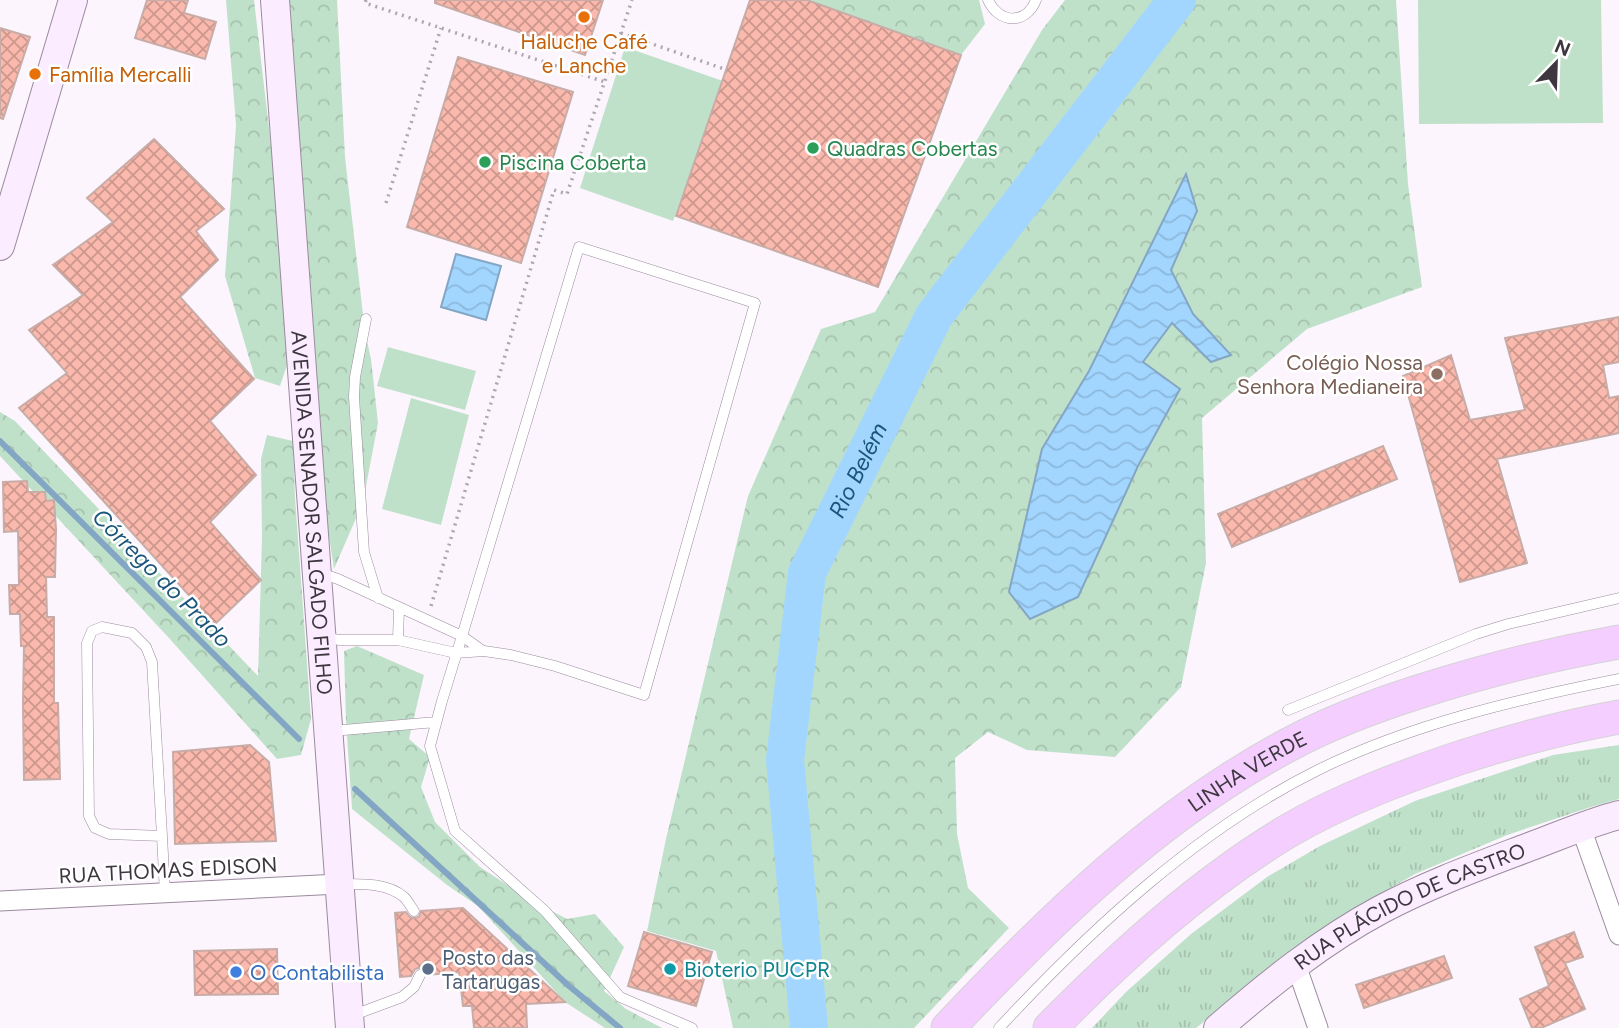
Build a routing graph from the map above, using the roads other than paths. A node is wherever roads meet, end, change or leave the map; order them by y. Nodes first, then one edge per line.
1 (73, 0) edge
2 (275, 0) edge
3 (988, 0) edge
4 (1036, 0) edge
5 (0, 246) edge
6 (366, 319) dead end
7 (316, 572) junction
8 (378, 598) junction
9 (1619, 598) edge
10 (400, 608) junction
11 (462, 636) junction
12 (321, 637) junction
13 (1619, 639) edge
14 (398, 640) junction
15 (484, 651) junction
16 (456, 653) junction
17 (1619, 679) edge
18 (1288, 710) dead end
19 (1619, 718) edge
20 (436, 722) junction
21 (328, 732) junction
22 (1619, 815) edge
23 (1581, 828) junction
24 (162, 836) junction
25 (339, 884) junction
26 (165, 893) junction
27 (0, 901) edge
28 (414, 911) dead end
29 (1619, 935) edge
30 (1296, 965) junction
31 (420, 975) dead end
32 (349, 1022) edge
33 (692, 1028) edge
34 (948, 1028) edge
35 (999, 1028) edge
36 (1050, 1028) edge
37 (1218, 1028) edge
38 (1318, 1028) edge

1 - 5 main road
2 - 7 main road, AVENIDA SENADOR SALGADO FILHO
3 - 4 lane
6 - 8 lane
7 - 8 lane
7 - 12 main road, AVENIDA SENADOR SALGADO FILHO
8 - 10 lane
9 - 18 lane
10 - 11 lane
10 - 14 lane
11 - 15 lane
11 - 15 lane
11 - 16 lane
12 - 14 lane
12 - 21 main road, AVENIDA SENADOR SALGADO FILHO
13 - 34 highway, LINHA VERDE
14 - 16 lane
15 - 16 lane
16 - 20 lane
17 - 35 lane
19 - 36 highway
20 - 21 lane
20 - 33 lane
21 - 25 main road, AVENIDA SENADOR SALGADO FILHO
22 - 23 main road, RUA PLÁCIDO DE CASTRO
23 - 29 street
23 - 30 main road, RUA PLÁCIDO DE CASTRO
24 - 24 lane
24 - 26 lane
25 - 26 street, RUA THOMAS EDISON
25 - 28 lane
25 - 32 main road, AVENIDA SENADOR SALGADO FILHO
26 - 27 street, RUA THOMAS EDISON
30 - 37 main road, RUA PLÁCIDO DE CASTRO
30 - 38 street
31 - 32 lane

